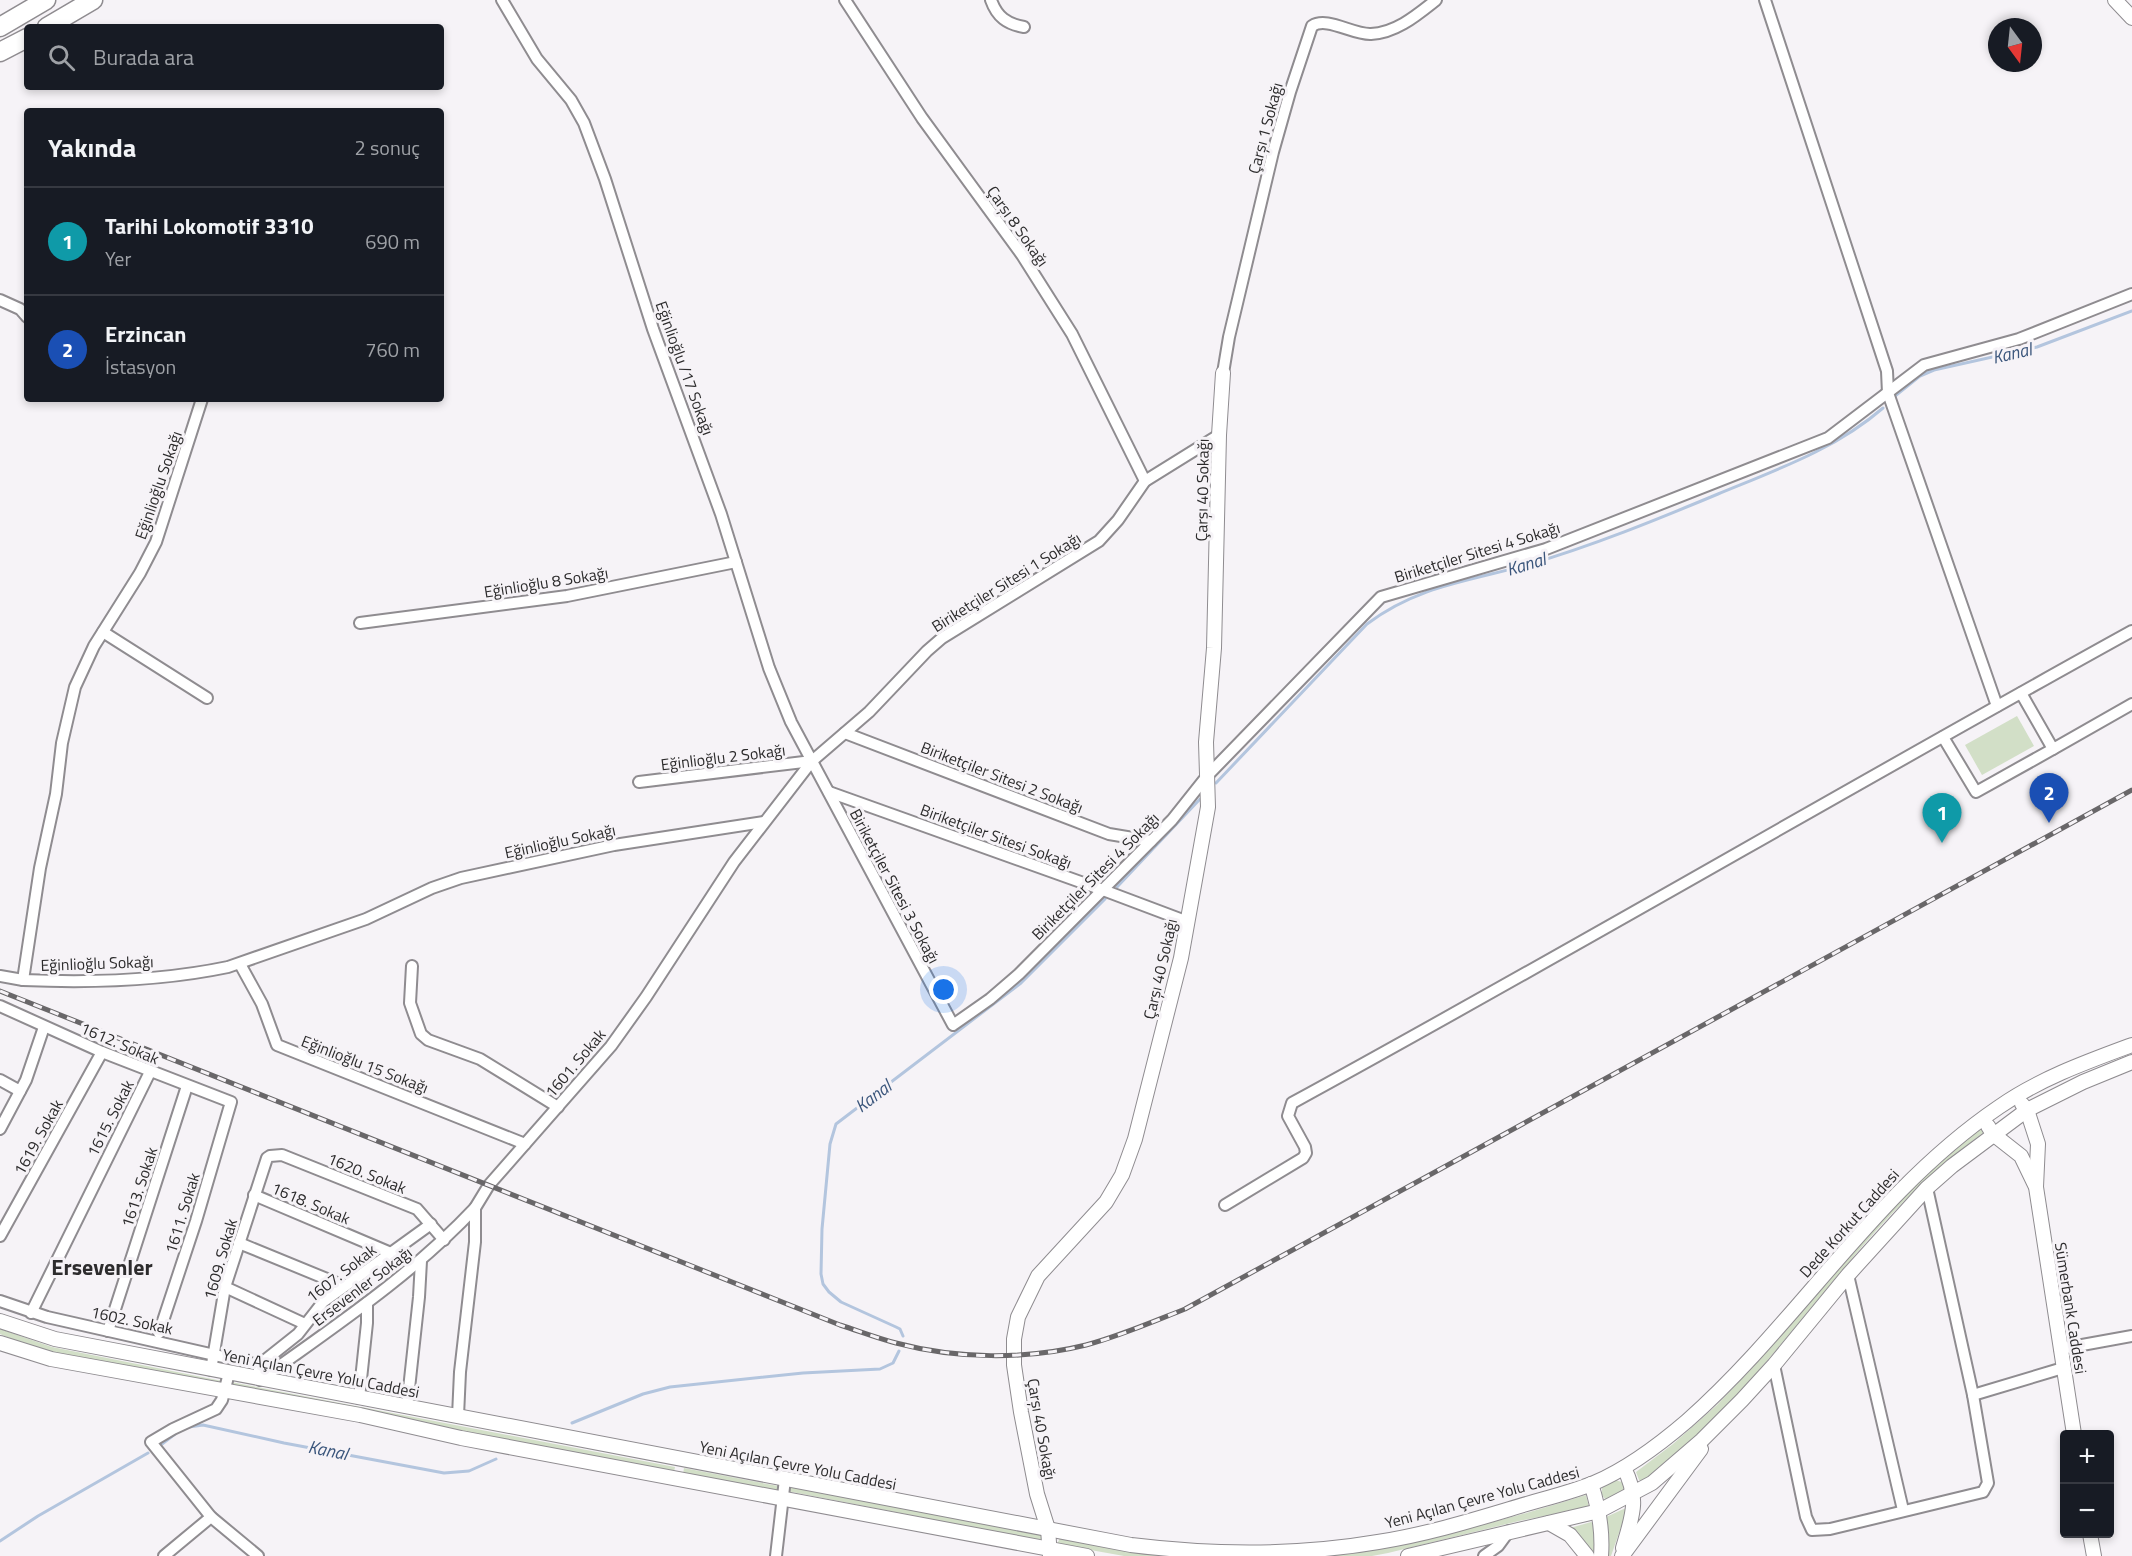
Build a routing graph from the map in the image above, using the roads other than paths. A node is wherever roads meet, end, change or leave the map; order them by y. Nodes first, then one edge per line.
1 (46, 0) edge
2 (93, 0) edge
3 (502, 0) edge
4 (845, 0) edge
5 (991, 0) edge
6 (1436, 0) edge
7 (1765, 0) edge
8 (2115, 0) edge
9 (2132, 18) edge
10 (52, 24) edge
11 (0, 27) edge
12 (1024, 27) dead end
13 (24, 40) edge
14 (0, 52) edge
15 (2132, 294) edge
16 (0, 300) edge
17 (24, 314) edge
18 (1223, 373) joint
19 (1888, 393) junction
20 (201, 402) edge
21 (1219, 435) junction
22 (1145, 481) junction
23 (736, 562) junction
24 (360, 623) dead end
25 (2132, 631) edge
26 (103, 632) junction
27 (2021, 693) junction
28 (207, 698) dead end
29 (2132, 704) edge
30 (1997, 706) junction
31 (845, 733) junction
32 (1943, 737) junction
33 (2053, 749) junction
34 (812, 761) junction
35 (1207, 776) junction
36 (639, 782) dead end
37 (828, 792) junction
38 (764, 822) junction
39 (1151, 841) junction
40 (1103, 890) junction
41 (1188, 922) junction
42 (240, 964) junction
43 (412, 966) dead end
44 (0, 976) edge
45 (23, 980) junction
46 (0, 1006) edge
47 (952, 1025) joint
48 (44, 1027) junction
49 (2132, 1045) edge
50 (102, 1052) junction
51 (2132, 1062) edge
52 (150, 1072) junction
53 (0, 1080) edge
54 (187, 1086) junction
55 (20, 1091) junction
56 (2017, 1095) junction
57 (231, 1102) joint
58 (558, 1107) junction
59 (2027, 1110) junction
60 (1983, 1119) junction
61 (0, 1129) edge
62 (1993, 1134) junction
63 (525, 1144) junction
64 (267, 1158) joint
65 (2036, 1187) junction
66 (1927, 1188) junction
67 (254, 1195) junction
68 (1225, 1205) dead end
69 (475, 1208) junction
70 (431, 1224) junction
71 (0, 1236) edge
72 (444, 1240) junction
73 (239, 1244) junction
74 (391, 1253) junction
75 (421, 1261) junction
76 (1848, 1275) junction
77 (344, 1286) junction
78 (225, 1287) junction
79 (0, 1301) edge
80 (367, 1303) junction
81 (31, 1313) junction
82 (0, 1321) edge
83 (305, 1324) junction
84 (108, 1331) junction
85 (159, 1333) dead end
86 (2132, 1336) edge
87 (0, 1343) edge
88 (2060, 1349) junction
89 (214, 1354) junction
90 (258, 1365) junction
91 (1774, 1365) junction
92 (2063, 1368) junction
93 (211, 1370) junction
94 (229, 1373) junction
95 (260, 1380) junction
96 (224, 1391) junction
97 (1973, 1395) junction
98 (359, 1398) junction
99 (407, 1407) junction
100 (458, 1416) junction
101 (1721, 1422) junction
102 (2073, 1430) edge
103 (1624, 1468) junction
104 (785, 1479) junction
105 (1591, 1484) junction
106 (1634, 1494) junction
107 (782, 1498) junction
108 (1903, 1510) junction
109 (1599, 1511) junction
110 (211, 1517) junction
111 (1549, 1523) junction
112 (1048, 1529) junction
113 (1509, 1531) junction
114 (2092, 1538) edge
115 (1050, 1552) edge
116 (164, 1556) edge
117 (258, 1556) edge
118 (776, 1556) edge
119 (1087, 1556) edge
120 (1408, 1556) edge
121 (1484, 1556) edge
122 (1587, 1556) edge
123 (1601, 1556) edge
124 (1622, 1556) edge
125 (2094, 1556) edge

1 - 11 highway
2 - 10 highway
3 - 23 street, Eğinlioğlu /17 Sokağı
4 - 22 street, Çarşı 8 Sokağı
5 - 12 street
6 - 18 street, Çarşı 1 Sokağı
7 - 19 street
8 - 9 main road
13 - 14 highway
15 - 19 street, Biriketçiler Sitesi 4 Sokağı
16 - 17 street
18 - 21 main road, Çarşı 40 Sokağı
19 - 30 street
19 - 35 street, Biriketçiler Sitesi 4 Sokağı
20 - 26 street, Eğinlioğlu Sokağı
21 - 22 street, Biriketçiler Sitesi 1 Sokağı
21 - 35 main road, Çarşı 40 Sokağı
22 - 31 street, Biriketçiler Sitesi 1 Sokağı
23 - 24 street, Eğinlioğlu 8 Sokağı
23 - 34 street, Eğinlioğlu /17 Sokağı
25 - 27 street
26 - 28 street
26 - 45 street, Eğinlioğlu Sokağı
27 - 30 street
27 - 33 street
29 - 33 street
30 - 32 street
31 - 34 street, Biriketçiler Sitesi 1 Sokağı
31 - 39 street, Biriketçiler Sitesi 2 Sokağı
32 - 33 street
32 - 68 street
34 - 36 street, Eğinlioğlu 2 Sokağı
34 - 37 street, Biriketçiler Sitesi 3 Sokağı
34 - 38 street, 1601. Sokak
35 - 39 street, Biriketçiler Sitesi 4 Sokağı
35 - 41 main road, Çarşı 40 Sokağı
37 - 40 street, Biriketçiler Sitesi Sokağı
37 - 47 street, Biriketçiler Sitesi 3 Sokağı
38 - 42 street, Eğinlioğlu Sokağı
38 - 58 street, 1601. Sokak
39 - 40 street, Biriketçiler Sitesi 4 Sokağı
40 - 41 street, Biriketçiler Sitesi Sokağı
40 - 47 street, Biriketçiler Sitesi 4 Sokağı
41 - 112 main road, Çarşı 40 Sokağı
42 - 45 street, Eğinlioğlu Sokağı
42 - 63 street, Eğinlioğlu 15 Sokağı
43 - 58 street
44 - 45 street
46 - 48 street, 1612. Sokak
48 - 50 street, 1612. Sokak
48 - 55 street
49 - 56 main road, Dede Korkut Caddesi
50 - 52 street, 1612. Sokak
50 - 71 street, 1619. Sokak
51 - 59 main road, Dede Korkut Caddesi
52 - 54 street, 1612. Sokak
52 - 81 street, 1615. Sokak
53 - 55 street
54 - 57 street, 1612. Sokak
54 - 84 street, 1613. Sokak
55 - 61 street
56 - 59 main road
56 - 60 main road, Dede Korkut Caddesi
57 - 85 street, 1611. Sokak
58 - 63 street, 1601. Sokak
59 - 62 main road, Dede Korkut Caddesi
59 - 65 main road
60 - 62 main road
60 - 103 main road, Dede Korkut Caddesi
62 - 65 main road
62 - 66 main road, Dede Korkut Caddesi
63 - 69 street, 1601. Sokak
64 - 67 street, 1609. Sokak
64 - 70 street, 1620. Sokak
65 - 88 main road, Sümerbank Caddesi
66 - 76 main road, Dede Korkut Caddesi
66 - 97 street
67 - 73 street, 1609. Sokak
67 - 74 street, 1618. Sokak
69 - 72 street, Ersevenler Sokağı
69 - 100 street
70 - 72 street, 1620. Sokak
70 - 74 street, 1607. Sokak
72 - 75 street, Ersevenler Sokağı
73 - 77 street
73 - 78 street, 1609. Sokak
74 - 77 street, 1607. Sokak
75 - 80 street, Ersevenler Sokağı
75 - 99 street
76 - 91 main road, Dede Korkut Caddesi
76 - 108 street
77 - 83 street, 1607. Sokak
78 - 83 street
78 - 89 street, 1609. Sokak
79 - 81 street, 1602. Sokak
80 - 95 street, Ersevenler Sokağı
80 - 98 street
81 - 84 street, 1602. Sokak
82 - 93 main road, Yeni Açılan Çevre Yolu Caddesi
83 - 90 street, 1607. Sokak
84 - 89 street, 1602. Sokak
86 - 88 street
87 - 96 main road, Yeni Açılan Çevre Yolu Caddesi
88 - 92 main road, Sümerbank Caddesi
89 - 90 street, 1602. Sokak
89 - 93 street, 1609. Sokak
90 - 95 street
91 - 101 main road, Dede Korkut Caddesi
91 - 108 street
92 - 97 street
92 - 102 main road, Sümerbank Caddesi
93 - 94 main road, Yeni Açılan Çevre Yolu Caddesi
94 - 95 main road, Yeni Açılan Çevre Yolu Caddesi
94 - 96 street
95 - 98 main road, Yeni Açılan Çevre Yolu Caddesi
96 - 107 main road, Yeni Açılan Çevre Yolu Caddesi
96 - 110 street
97 - 108 street
98 - 99 main road, Yeni Açılan Çevre Yolu Caddesi
99 - 100 main road, Yeni Açılan Çevre Yolu Caddesi
100 - 104 main road, Yeni Açılan Çevre Yolu Caddesi
101 - 106 main road, Dede Korkut Caddesi
101 - 124 main road, Dede Korkut Caddesi
103 - 105 main road, Dede Korkut Caddesi
103 - 106 main road, Dede Korkut Caddesi
104 - 107 street
104 - 112 main road, Yeni Açılan Çevre Yolu Caddesi
105 - 109 main road
105 - 112 main road, Yeni Açılan Çevre Yolu Caddesi
106 - 109 main road, Dede Korkut Caddesi
106 - 124 main road, Dede Korkut Caddesi
107 - 115 main road, Yeni Açılan Çevre Yolu Caddesi
107 - 118 street
109 - 111 main road
109 - 123 main road
110 - 116 street
110 - 117 street
111 - 113 main road
111 - 122 main road
112 - 115 main road, Çarşı 40 Sokağı
113 - 120 main road
113 - 121 street
114 - 125 main road
115 - 119 main road, Yeni Açılan Çevre Yolu Caddesi

